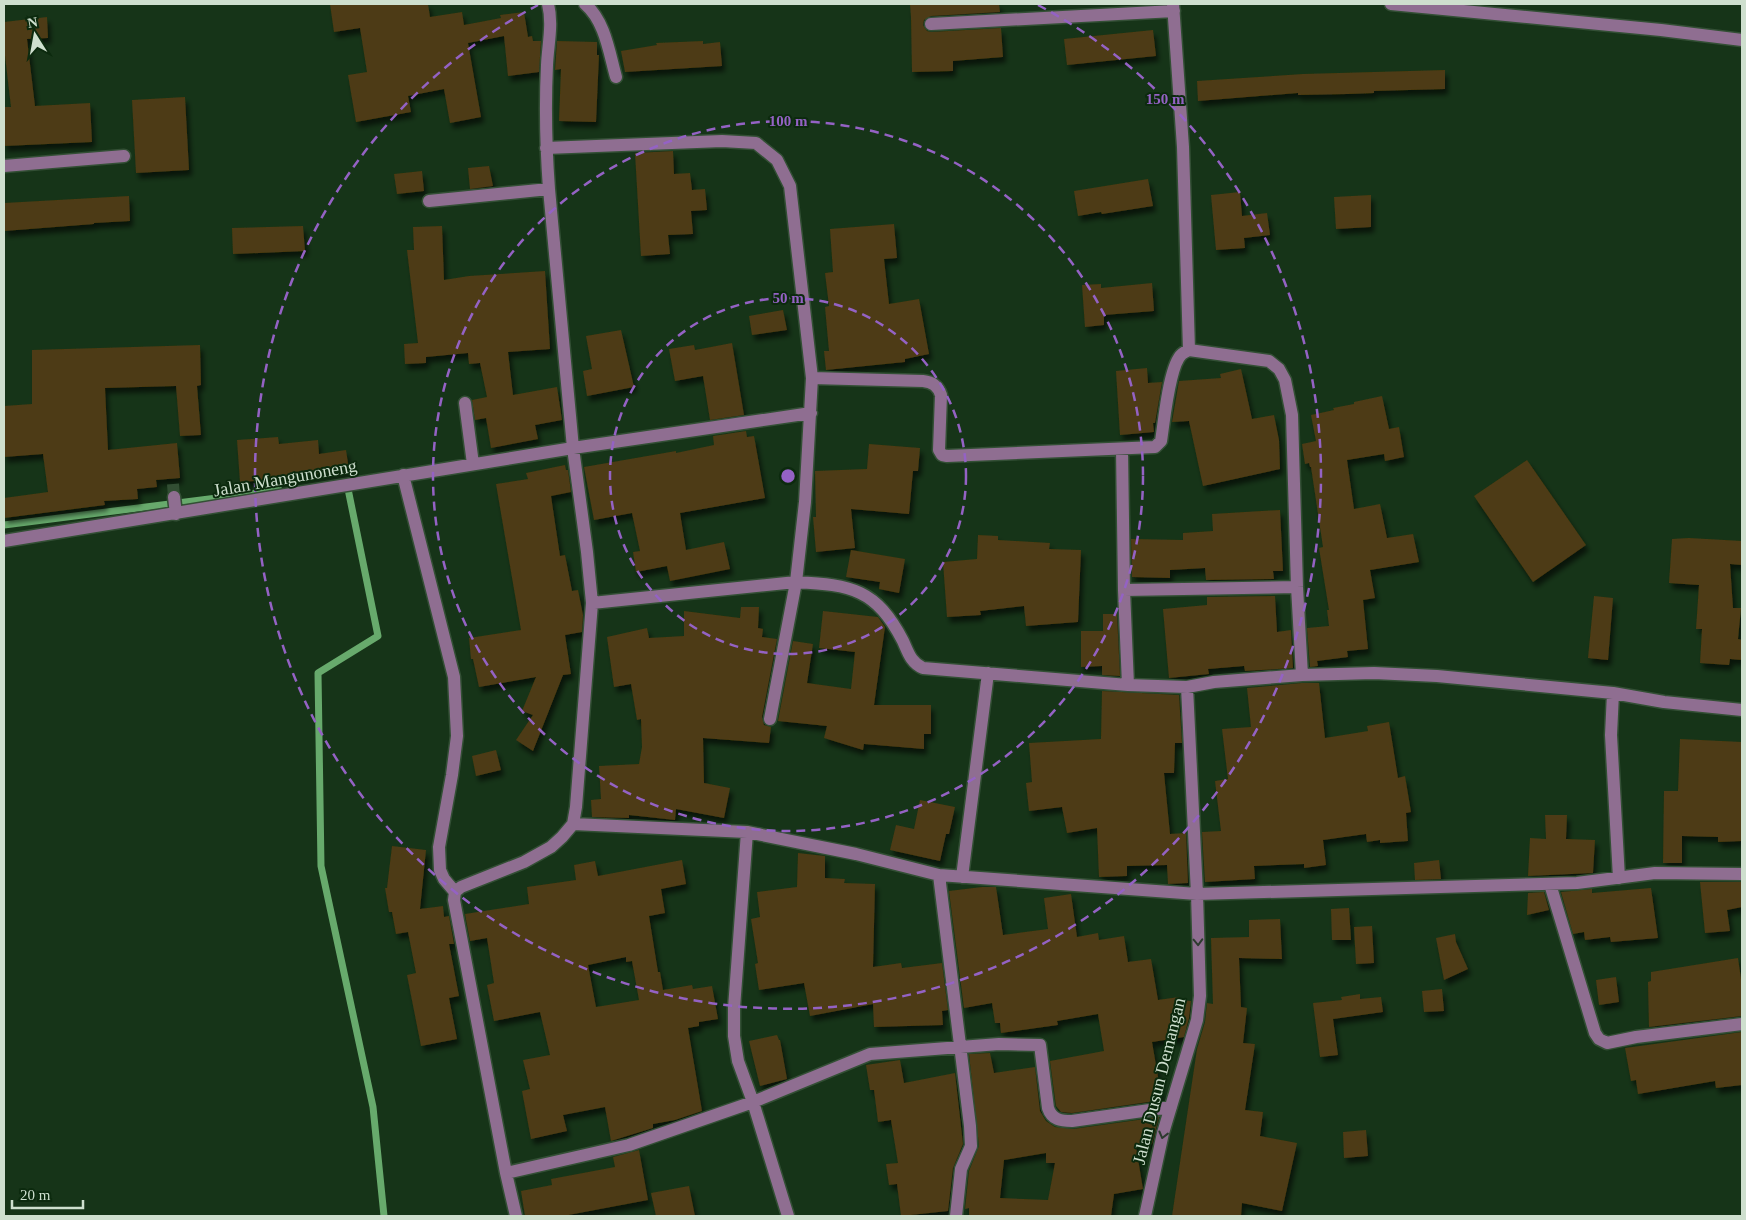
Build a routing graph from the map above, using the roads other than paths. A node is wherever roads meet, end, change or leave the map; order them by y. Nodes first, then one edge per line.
1 (548, 4) edge
2 (585, 4) edge
3 (1391, 4) edge
4 (1174, 7) edge
5 (931, 24) dead end
6 (1742, 40) edge
7 (616, 77) dead end
8 (546, 148) junction
9 (124, 156) dead end
10 (4, 166) edge
11 (549, 188) junction
12 (429, 201) dead end
13 (1189, 350) junction
14 (812, 378) junction
15 (465, 403) dead end
16 (811, 413) junction
17 (573, 448) junction
18 (1122, 449) junction
19 (473, 464) junction
20 (403, 475) junction
21 (4, 541) edge
22 (796, 582) junction
23 (1297, 587) junction
24 (1124, 590) junction
25 (592, 603) junction
26 (988, 673) junction
27 (1302, 675) junction
28 (1128, 684) junction
29 (1187, 687) junction
30 (1613, 693) junction
31 (1742, 710) edge
32 (770, 719) dead end
33 (573, 824) junction
34 (746, 832) junction
35 (1742, 874) edge
36 (939, 875) junction
37 (962, 877) junction
38 (1619, 878) junction
39 (1550, 884) junction
40 (455, 892) junction
41 (1197, 894) junction
42 (1742, 1024) edge
43 (960, 1047) junction
44 (753, 1102) junction
45 (1171, 1107) junction
46 (506, 1173) junction
47 (516, 1216) edge
48 (788, 1216) edge
49 (956, 1216) edge
50 (1144, 1216) edge

1 - 8 street
2 - 7 street
3 - 6 street
4 - 5 street
4 - 13 street
8 - 11 street
8 - 14 street
9 - 10 street
11 - 12 street
11 - 17 street
13 - 18 street
13 - 23 street
14 - 16 street
14 - 18 street
15 - 19 street
16 - 17 street, Jalan Mangunoneng
16 - 22 street
17 - 19 street, Jalan Mangunoneng
17 - 25 street
18 - 24 street
19 - 20 street, Jalan Mangunoneng
20 - 21 street, Jalan Mangunoneng
20 - 40 street
22 - 25 street
22 - 26 street
22 - 32 street
23 - 24 street
23 - 27 street
24 - 28 street
25 - 33 street
26 - 28 street
26 - 37 street
27 - 29 street
27 - 30 street
28 - 29 street
29 - 41 street, Jalan Dusun Demangan
30 - 31 street
30 - 38 street
33 - 34 street
33 - 40 street
34 - 36 street
34 - 44 street
35 - 38 street
36 - 37 street
36 - 43 street
37 - 41 street
38 - 39 street
39 - 41 street
39 - 42 street
40 - 46 street
41 -> 45 street, Jalan Dusun Demangan
43 - 44 street
43 - 45 street
43 - 49 street
44 - 46 street
44 - 48 street
45 -> 50 street, Jalan Dusun Demangan
46 - 47 street

